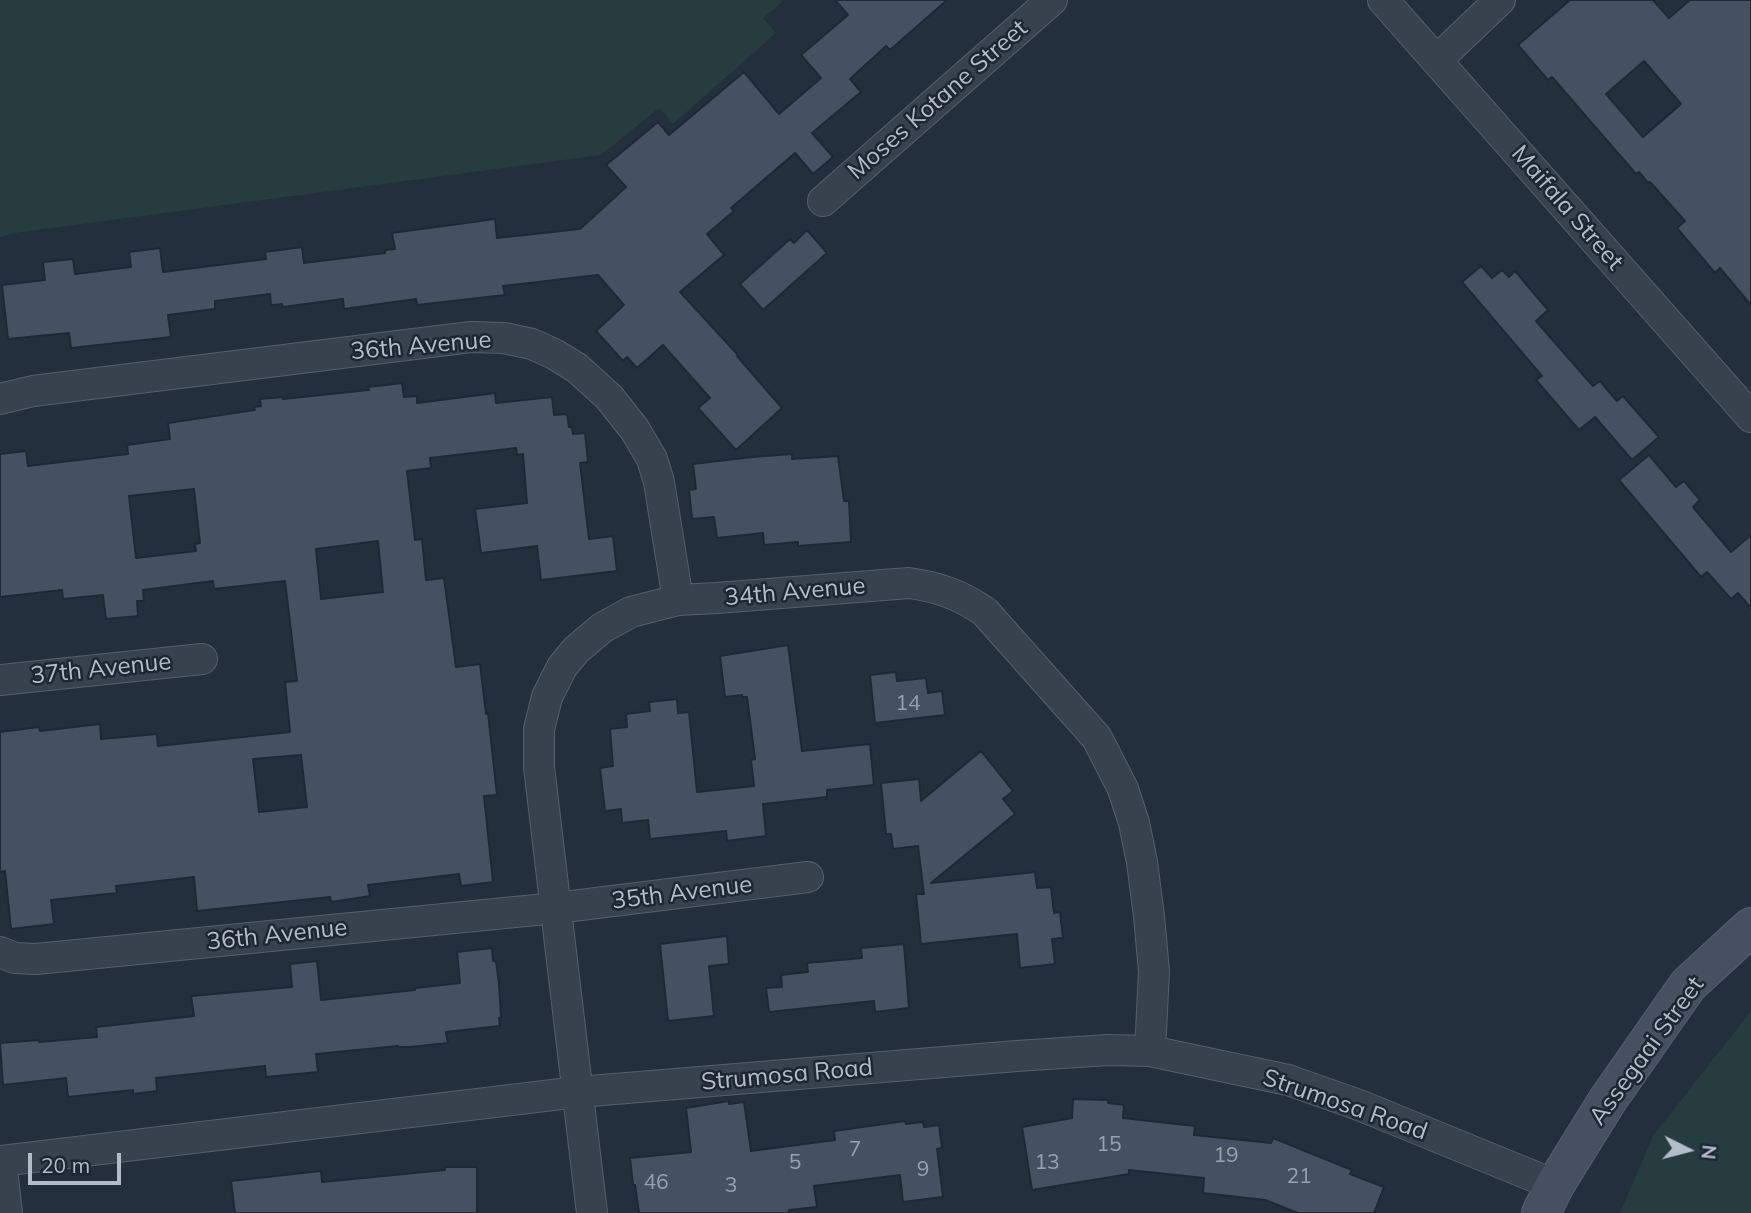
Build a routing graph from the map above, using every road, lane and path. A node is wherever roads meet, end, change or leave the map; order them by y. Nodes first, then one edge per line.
1 (1052, 0) edge
2 (1383, 0) edge
3 (1500, 0) edge
4 (1437, 60) junction
5 (823, 201) dead end
6 (0, 399) edge
7 (1751, 418) edge
8 (678, 600) junction
9 (202, 659) dead end
10 (0, 680) edge
11 (808, 877) dead end
12 (556, 908) junction
13 (1751, 927) edge
14 (0, 952) edge
15 (1150, 1051) junction
16 (578, 1092) junction
17 (1, 1161) edge
18 (1552, 1204) edge
19 (7, 1213) edge
20 (592, 1213) edge

1 - 5 street, Moses Kotane Street
2 - 4 street, Maifala Street
3 - 4 street
4 - 7 street, Maifala Street
6 - 8 street, 36th Avenue
8 - 12 street, 34th Avenue
8 - 15 street, 34th Avenue
9 - 10 street, 37th Avenue
11 - 12 street, 35th Avenue
12 - 14 street, 36th Avenue
12 - 16 street, 34th Avenue
13 - 18 street, Assegaai Street
15 - 16 street, Strumosa Road
15 - 18 street, Strumosa Road
16 - 17 street, Strumosa Road
16 - 20 street, 34th Avenue
17 - 19 street

